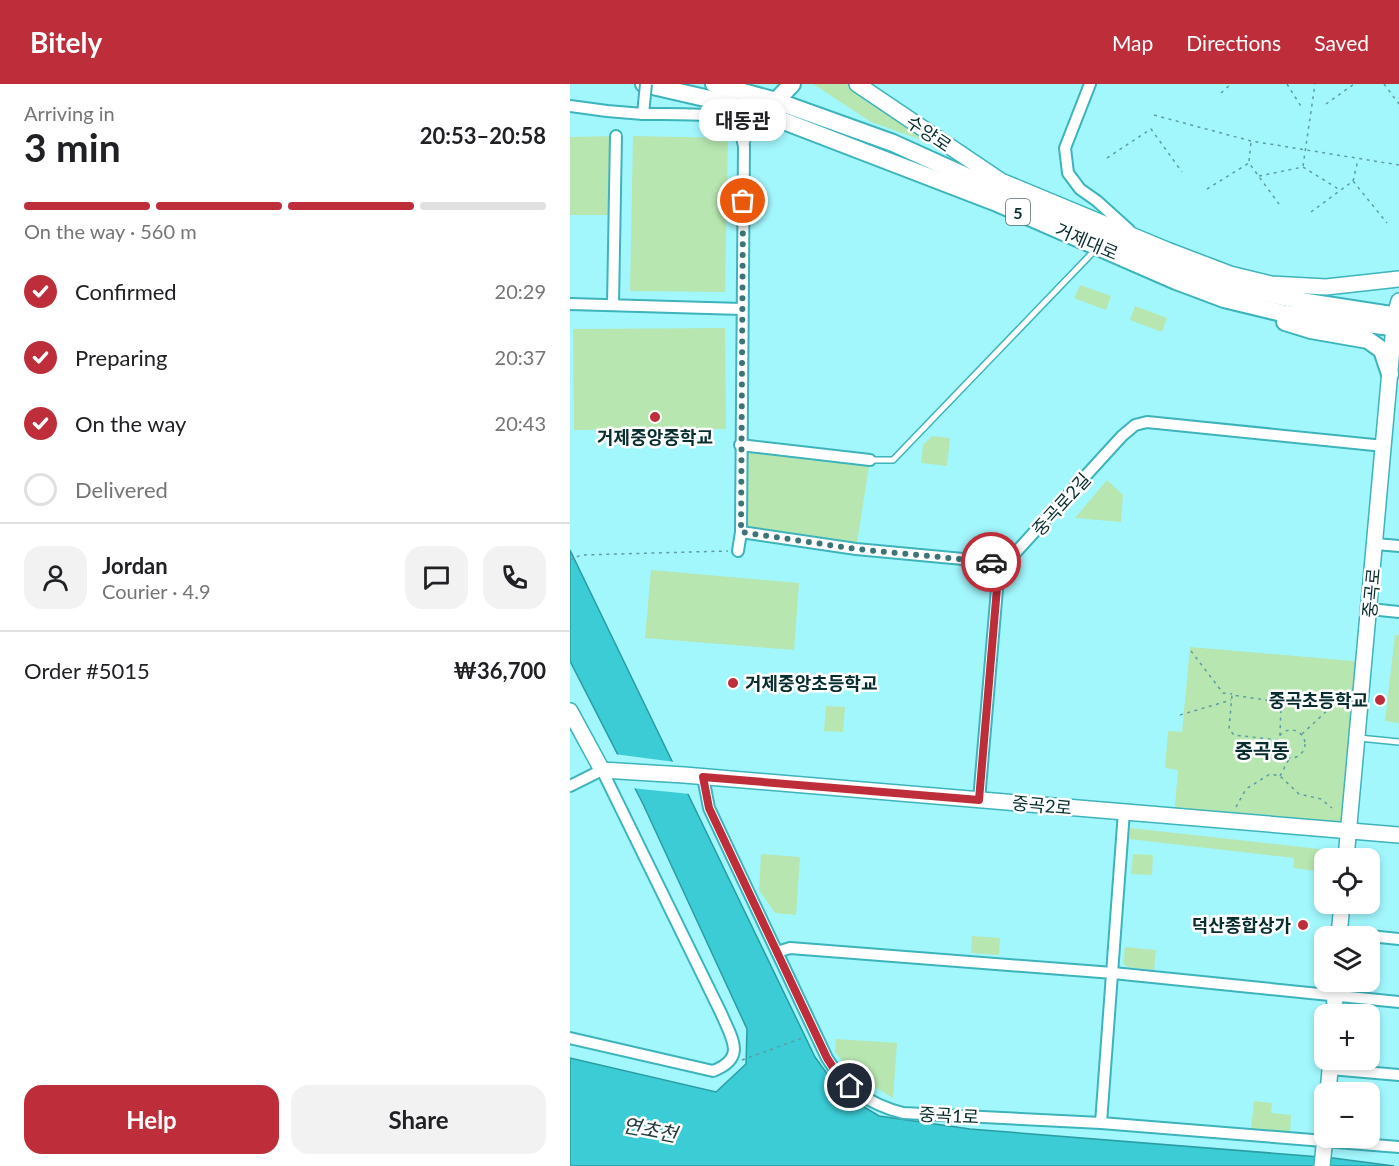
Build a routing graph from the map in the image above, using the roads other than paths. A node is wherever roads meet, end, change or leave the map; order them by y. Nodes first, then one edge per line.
1 (645, 84) edge
2 (714, 84) edge
3 (792, 84) edge
4 (857, 84) edge
5 (1090, 84) edge
6 (776, 102) junction
7 (570, 106) edge
8 (643, 109) junction
9 (727, 117) junction
10 (778, 126) junction
11 (616, 136) dead end
12 (823, 136) junction
13 (744, 146) junction
14 (999, 186) junction
15 (1136, 236) junction
16 (1099, 246) junction
17 (1399, 279) edge
18 (570, 304) edge
19 (1242, 304) junction
20 (613, 305) junction
21 (742, 309) junction
22 (1397, 318) edge
23 (1399, 357) edge
24 (1390, 375) junction
25 (1394, 397) edge
26 (740, 445) junction
27 (1384, 446) junction
28 (870, 460) joint
29 (741, 532) junction
30 (1376, 544) junction
31 (1399, 546) edge
32 (738, 551) road end
33 (1006, 563) junction
34 (1370, 609) junction
35 (1399, 612) edge
36 (570, 711) edge
37 (1358, 738) junction
38 (1399, 742) edge
39 (605, 770) junction
40 (703, 777) junction
41 (570, 786) edge
42 (979, 800) junction
43 (1124, 811) junction
44 (1349, 829) junction
45 (1399, 835) edge
46 (1347, 848) edge
47 (1380, 937) edge
48 (1399, 939) edge
49 (777, 952) junction
50 (1113, 974) junction
51 (1335, 992) edge
52 (1335, 997) junction
53 (1399, 1002) edge
54 (1335, 1004) edge
55 (570, 1038) edge
56 (1368, 1070) edge
57 (1399, 1075) edge
58 (1101, 1123) junction
59 (1399, 1147) edge
60 (1324, 1149) edge

1 - 8 street, bridge
1 - 12 main road, 거제대로 / 5
2 - 6 main road, 거제대로 / 5
3 - 6 main road
4 - 14 street, 수양로
5 - 15 street
6 - 14 main road, 거제대로 / 5
7 - 8 street
8 - 9 street
9 - 10 lane
9 - 13 street
10 - 12 lane
10 - 13 lane
11 - 20 street
12 - 16 main road, 거제대로 / 5
13 - 21 street
14 - 15 street, 수양로
14 - 22 main road, 거제대로 / 5
15 - 17 street, 수양로
16 - 19 main road, 거제대로 / 5
16 - 28 lane
18 - 20 street
19 - 22 main road, 거제대로 / 5
19 - 24 main road
20 - 21 street
21 - 26 street
22 - 24 street, 중곡로
23 - 24 main road
24 - 25 street, 중곡로
25 - 27 street, 중곡로
26 - 28 street
26 - 29 street
27 - 30 street, 중곡로
27 - 33 street, 중곡로2길
29 - 32 street
29 - 33 street
30 - 31 street
30 - 34 street, 중곡로
33 - 42 street
34 - 35 street
34 - 37 street, 중곡로
36 - 39 street
37 - 38 lane
37 - 44 street, 중곡로
39 - 40 street, 중곡2로
39 - 41 street
39 - 55 street
40 - 42 street, 중곡2로
40 - 49 street, 중곡1로
42 - 43 street, 중곡2로
43 - 44 street, 중곡2로
43 - 50 street
44 - 45 street, 중곡2로
44 - 46 street, 중곡로
47 - 48 street
49 - 50 street
49 - 58 street, 중곡1로
50 - 52 street
50 - 58 street
51 - 52 street
52 - 53 street
52 - 54 street
56 - 57 street
58 - 60 street, 중곡1로
59 - 60 street, 중곡1로

